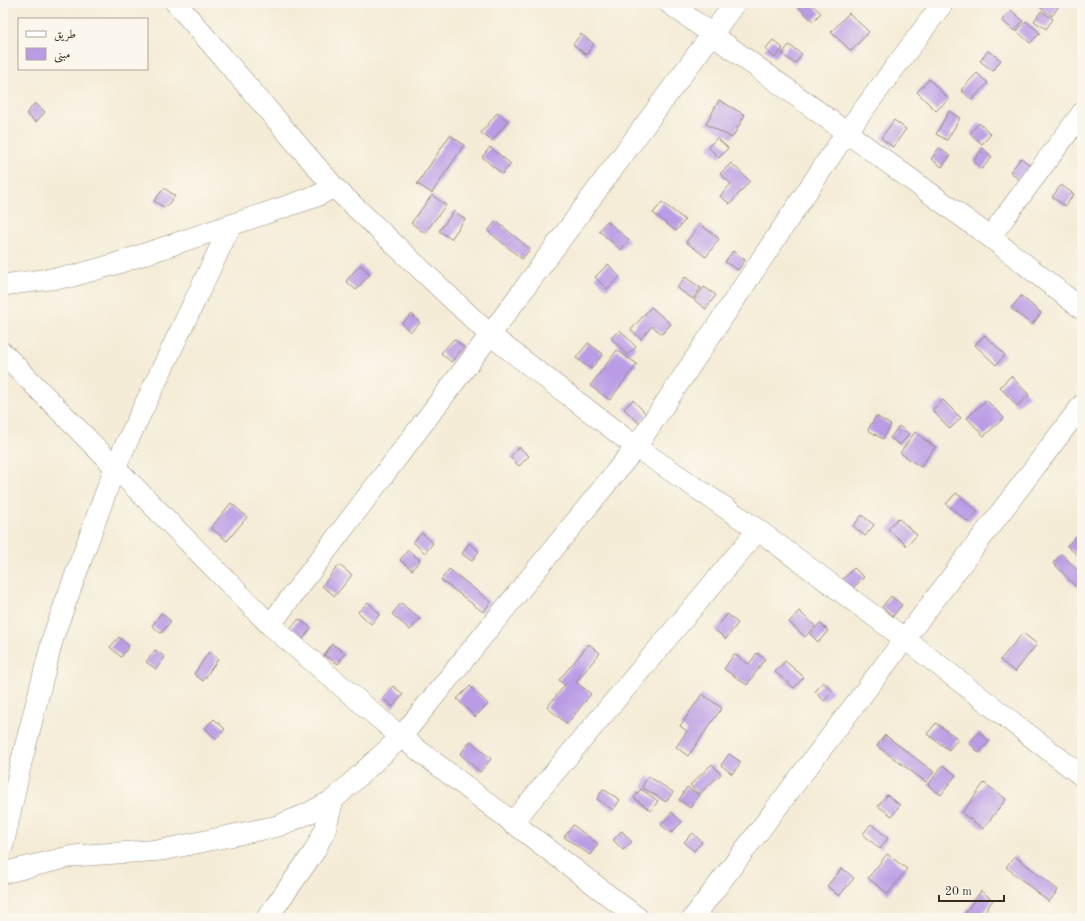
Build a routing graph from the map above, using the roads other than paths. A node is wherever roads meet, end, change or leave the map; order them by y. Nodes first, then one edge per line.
1 (176, 3) edge
2 (669, 3) edge
3 (735, 3) edge
4 (943, 3) edge
5 (712, 34) junction
6 (1082, 113) edge
7 (846, 133) junction
8 (334, 187) junction
9 (231, 225) junction
10 (990, 237) junction
11 (3, 286) edge
12 (1082, 309) edge
13 (490, 335) junction
14 (3, 353) edge
15 (1082, 405) edge
16 (636, 447) junction
17 (115, 467) junction
18 (758, 530) junction
19 (270, 625) junction
20 (905, 639) junction
21 (401, 737) junction
22 (1082, 776) edge
23 (333, 800) junction
24 (512, 823) junction
25 (3, 845) edge
26 (3, 873) edge
27 (632, 917) edge
28 (267, 918) edge
29 (693, 918) edge

1 - 8 street
2 - 5 street
3 - 5 street
4 - 7 street
5 - 7 street
5 - 13 street
6 - 10 street
7 - 10 street
7 - 16 street
8 - 9 street
8 - 13 street
9 - 11 street
9 - 17 street
10 - 12 street
13 - 16 street
13 - 19 street
14 - 17 street
15 - 20 street
16 - 18 street
16 - 21 street
17 - 19 street
17 - 25 street
18 - 20 street
18 - 24 street
19 - 21 street
20 - 22 street
20 - 29 street
21 - 23 street
21 - 24 street
23 - 26 street
23 - 28 street
24 - 27 street

